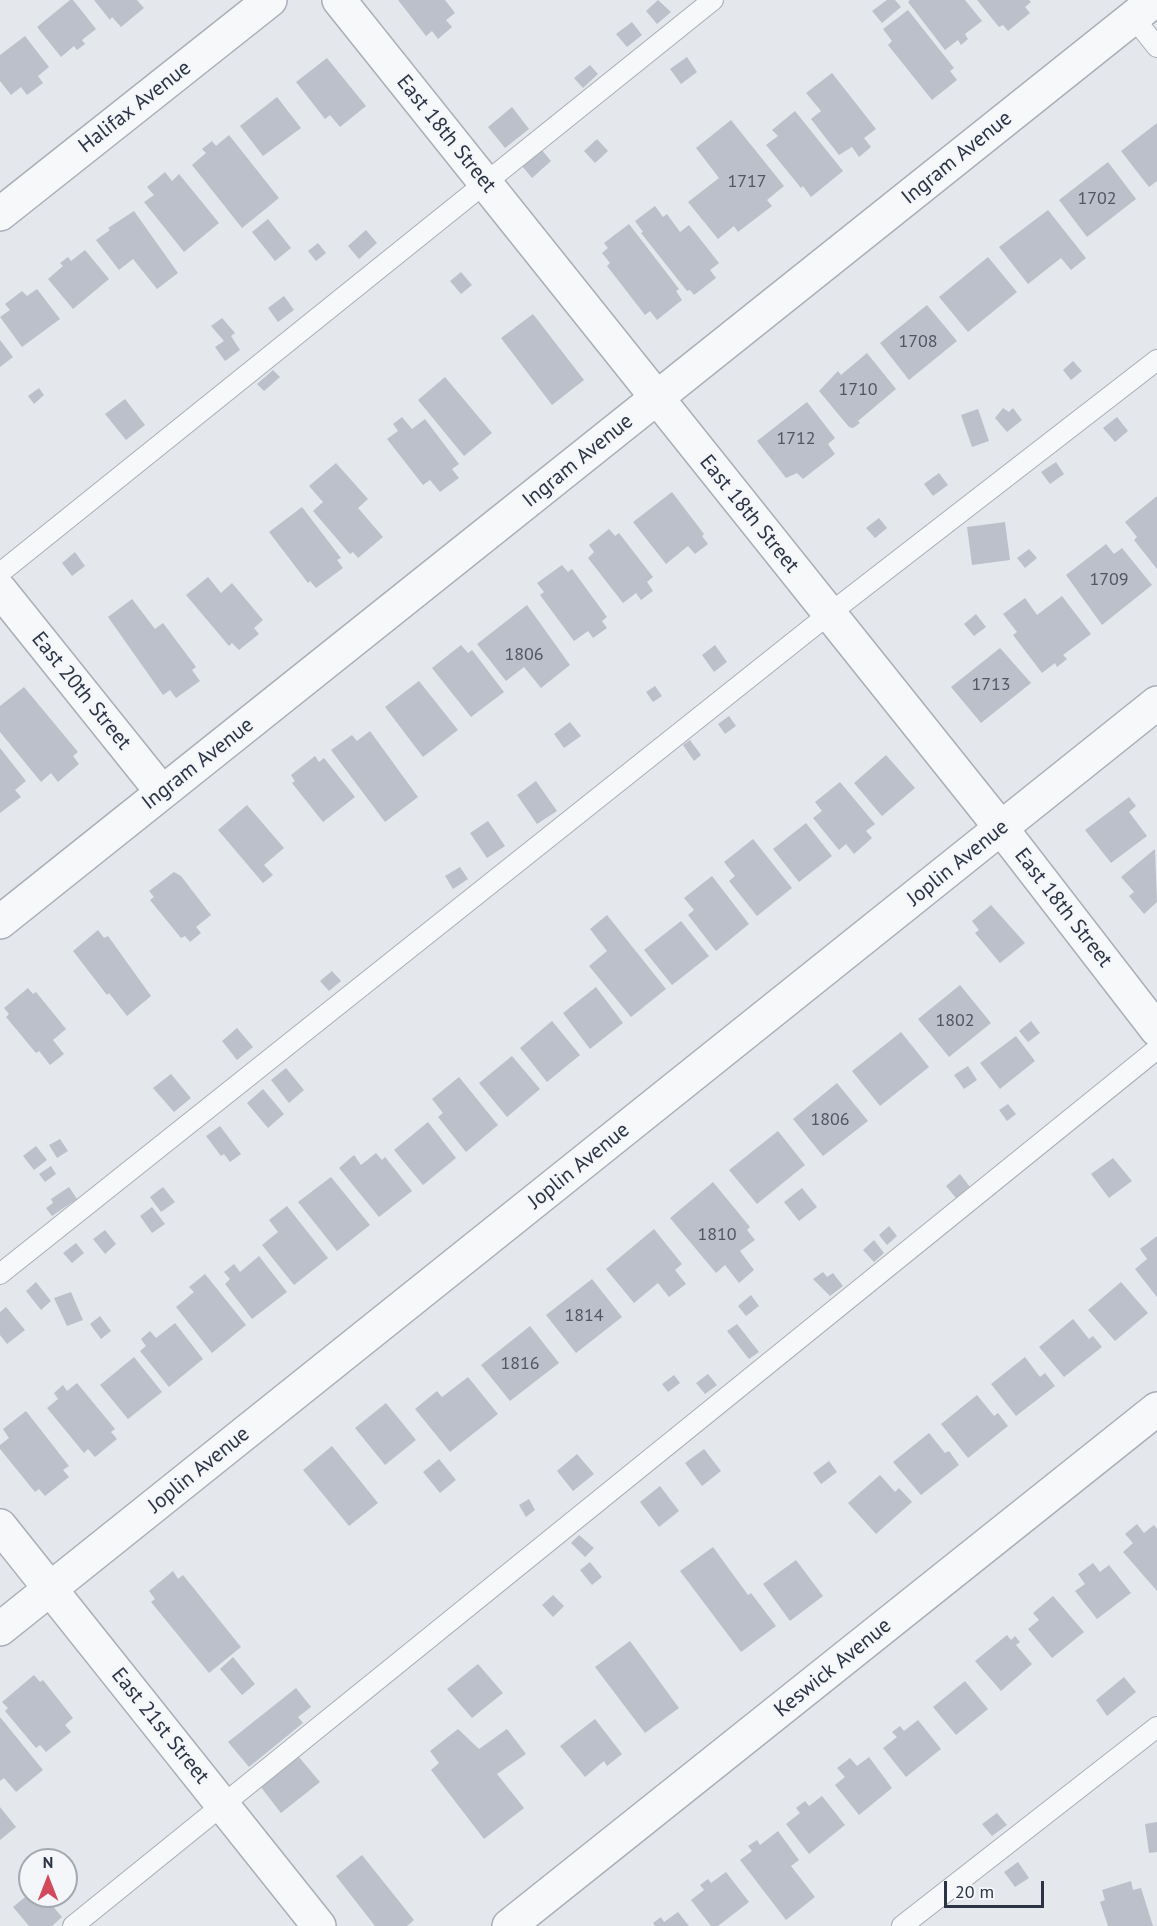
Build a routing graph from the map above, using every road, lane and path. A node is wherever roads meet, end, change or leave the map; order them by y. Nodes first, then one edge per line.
1 (270, 0) edge
2 (339, 0) edge
3 (713, 0) edge
4 (1147, 5) edge
5 (1157, 47) edge
6 (484, 182) junction
7 (0, 214) edge
8 (1157, 360) edge
9 (656, 399) junction
10 (0, 573) edge
11 (0, 590) edge
12 (829, 614) junction
13 (1156, 706) edge
14 (162, 792) junction
15 (1001, 828) junction
16 (0, 922) edge
17 (1157, 1030) edge
18 (1157, 1049) edge
19 (0, 1274) edge
20 (1157, 1409) edge
21 (0, 1526) edge
22 (50, 1589) junction
23 (0, 1629) edge
24 (1157, 1728) edge
25 (222, 1805) junction
26 (73, 1926) edge
27 (319, 1926) edge
28 (509, 1926) edge
29 (902, 1926) edge

1 - 7 street, Halifax Avenue
2 - 6 street, East 18th Street
3 - 6 lane
4 - 5 lane
4 - 9 street, Ingram Avenue
6 - 9 street, East 18th Street
6 - 10 lane
8 - 12 lane
9 - 12 street, East 18th Street
9 - 14 street, Ingram Avenue
11 - 14 street, East 20th Street
12 - 15 street, East 18th Street
12 - 19 lane
13 - 15 street, Joplin Avenue
14 - 16 street, Ingram Avenue
15 - 17 street, East 18th Street
15 - 22 street, Joplin Avenue
18 - 25 lane
20 - 28 street, Keswick Avenue
21 - 22 street, East 21st Street
22 - 23 street, Joplin Avenue
22 - 25 street, East 21st Street
24 - 29 lane
25 - 26 lane
25 - 27 street, East 21st Street

